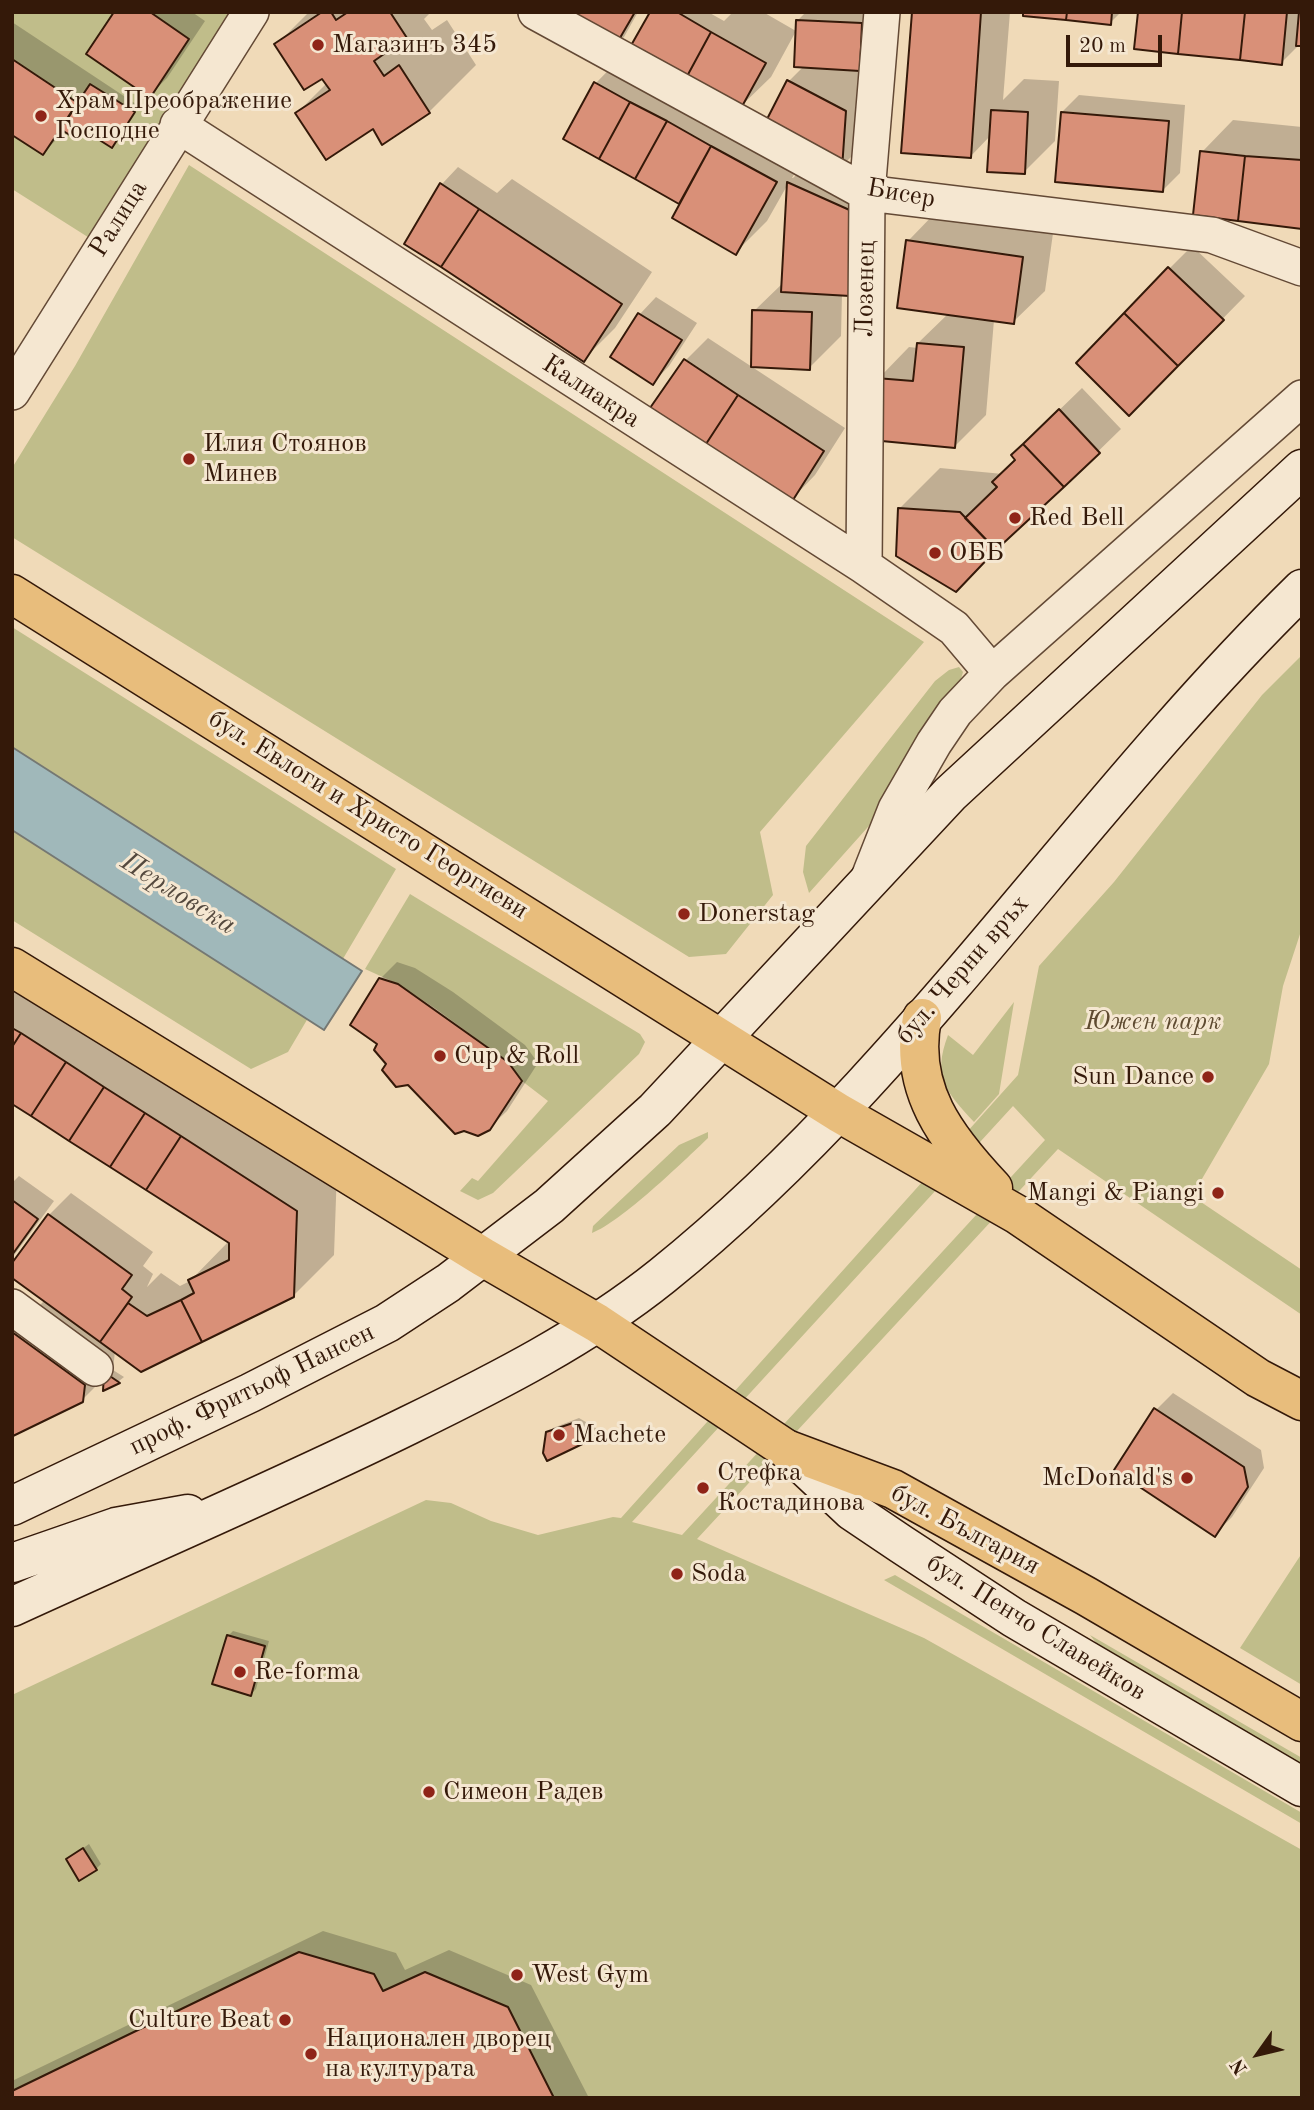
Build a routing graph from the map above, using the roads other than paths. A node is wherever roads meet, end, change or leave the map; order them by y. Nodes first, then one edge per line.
1 (251, 12) edge
2 (536, 12) edge
3 (882, 12) edge
4 (178, 125) junction
5 (867, 192) junction
6 (1302, 268) edge
7 (12, 392) edge
8 (1302, 398) edge
9 (1302, 469) edge
10 (864, 566) junction
11 (1302, 589) edge
12 (12, 594) edge
13 (992, 673) junction
14 (865, 886) junction
15 (12, 967) edge
16 (922, 1018) junction
17 (723, 1038) junction
18 (839, 1113) junction
19 (1018, 1215) junction
20 (483, 1257) junction
21 (12, 1307) edge
22 (597, 1323) junction
23 (95, 1368) dead end
24 (1258, 1378) junction
25 (1302, 1401) edge
26 (1302, 1415) edge
27 (786, 1449) junction
28 (244, 1504) junction
29 (12, 1506) edge
30 (12, 1563) edge
31 (12, 1606) edge
32 (1302, 1722) edge
33 (1302, 1787) edge

1 - 4 street, Ралица
2 - 5 street, Бисер
3 - 5 street, Лозенец
4 - 7 street, Ралица
4 - 10 street, Калиакра
5 - 6 street, Бисер
5 - 10 street, Лозенец
8 - 13 street
9 - 14 main road
10 - 13 street, Калиакра
11 - 16 main road, бул. Черни връх
12 - 17 main road, бул. Евлоги и Христо Георгиеви
13 - 14 street
14 - 17 main road
15 - 20 main road
16 - 18 main road, бул. Черни връх
16 - 19 main road
17 - 18 main road
17 - 20 main road
18 - 19 main road
18 - 22 main road, бул. Черни връх
19 - 24 main road
20 - 22 main road, бул. България
20 - 29 main road, проф. Фритьоф Нансен
21 - 23 street
22 - 27 main road, бул. България
22 - 28 main road
24 - 25 main road
24 - 26 main road
27 - 32 main road, бул. България
27 - 33 main road, бул. Пенчо Славейков
28 - 30 main road
28 - 31 main road

